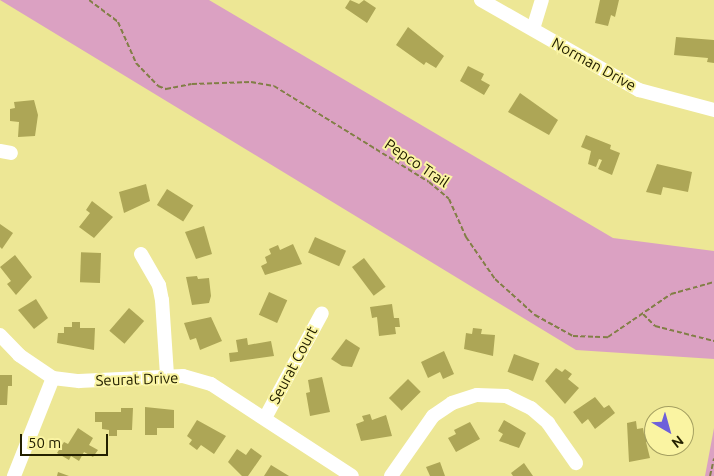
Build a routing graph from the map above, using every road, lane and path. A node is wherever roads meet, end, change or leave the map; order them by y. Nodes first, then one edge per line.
1 (89, 0) edge
2 (481, 0) edge
3 (542, 0) edge
4 (533, 29) junction
5 (714, 110) edge
6 (141, 254) dead end
7 (714, 282) edge
8 (322, 312) dead end
9 (643, 314) junction
10 (0, 335) edge
11 (714, 341) edge
12 (167, 376) junction
13 (53, 378) junction
14 (265, 418) junction
15 (714, 458) edge
16 (576, 463) dead end
17 (14, 476) edge
18 (352, 476) edge
19 (391, 476) edge
20 (710, 476) edge

1 - 9 path, Pepco Trail
2 - 4 street, Norman Drive
3 - 4 street
4 - 5 street, Norman Drive
6 - 12 street
7 - 9 path, Pepco Trail
8 - 14 street, Seurat Court
9 - 11 path
10 - 13 street, Seurat Drive
12 - 13 street, Seurat Drive
12 - 14 street, Seurat Drive
13 - 17 street
14 - 18 street, Seurat Drive
15 - 20 path
16 - 19 street

